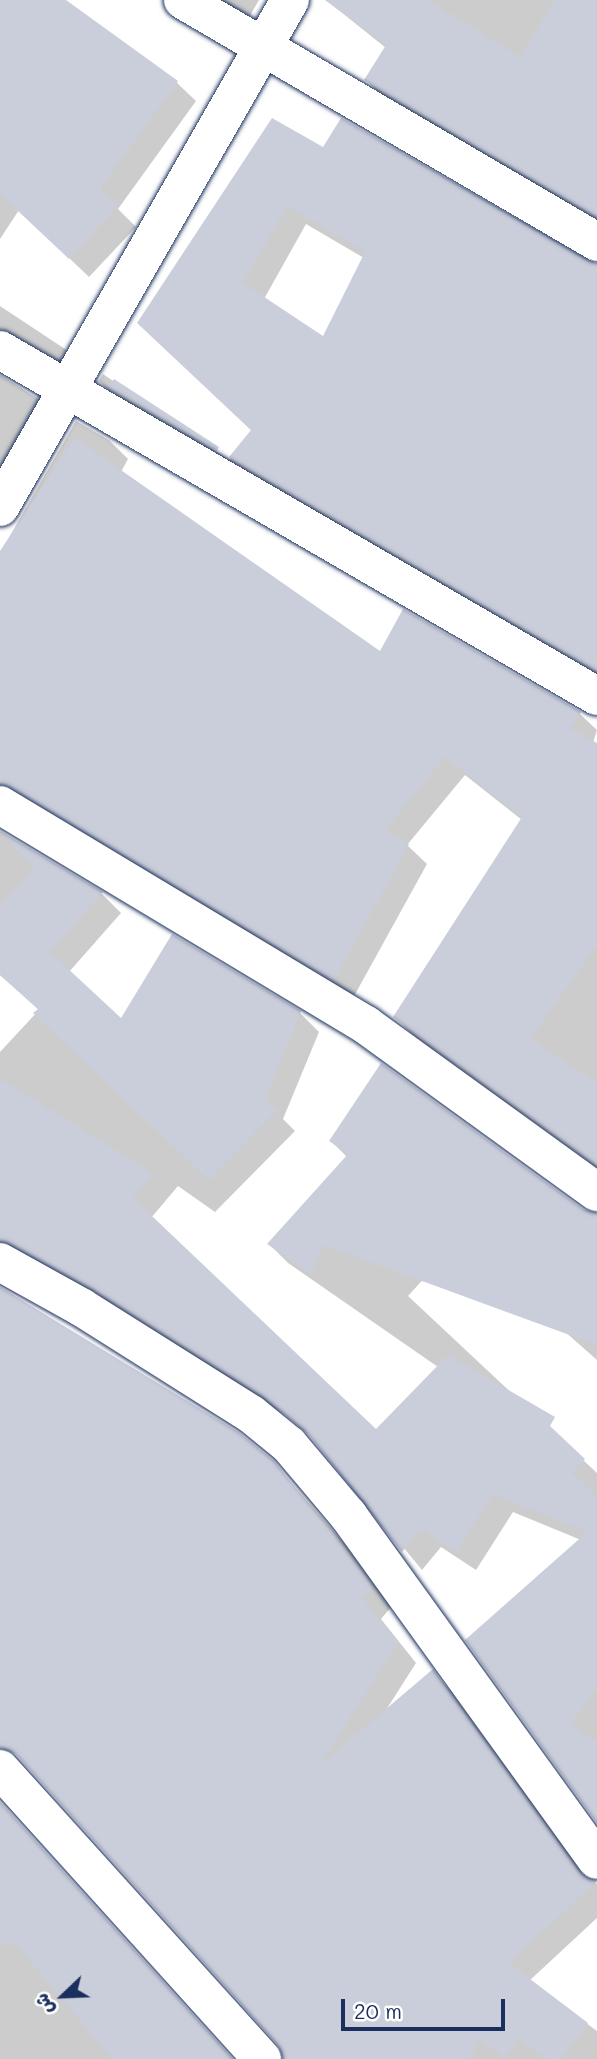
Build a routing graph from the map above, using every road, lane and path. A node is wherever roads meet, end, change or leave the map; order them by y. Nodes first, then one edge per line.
1 (183, 0) edge
2 (290, 0) edge
3 (264, 46) junction
4 (597, 242) edge
5 (0, 350) edge
6 (71, 388) junction
7 (0, 507) edge
8 (597, 696) edge
9 (0, 806) edge
10 (597, 1192) edge
11 (0, 1262) edge
12 (0, 1769) edge
13 (597, 1860) edge
14 (262, 2059) edge

1 - 3 street
2 - 3 street
3 - 4 street
3 - 6 street
5 - 6 street
6 - 7 street
6 - 8 street
9 - 10 street
11 - 13 street
12 - 14 street

